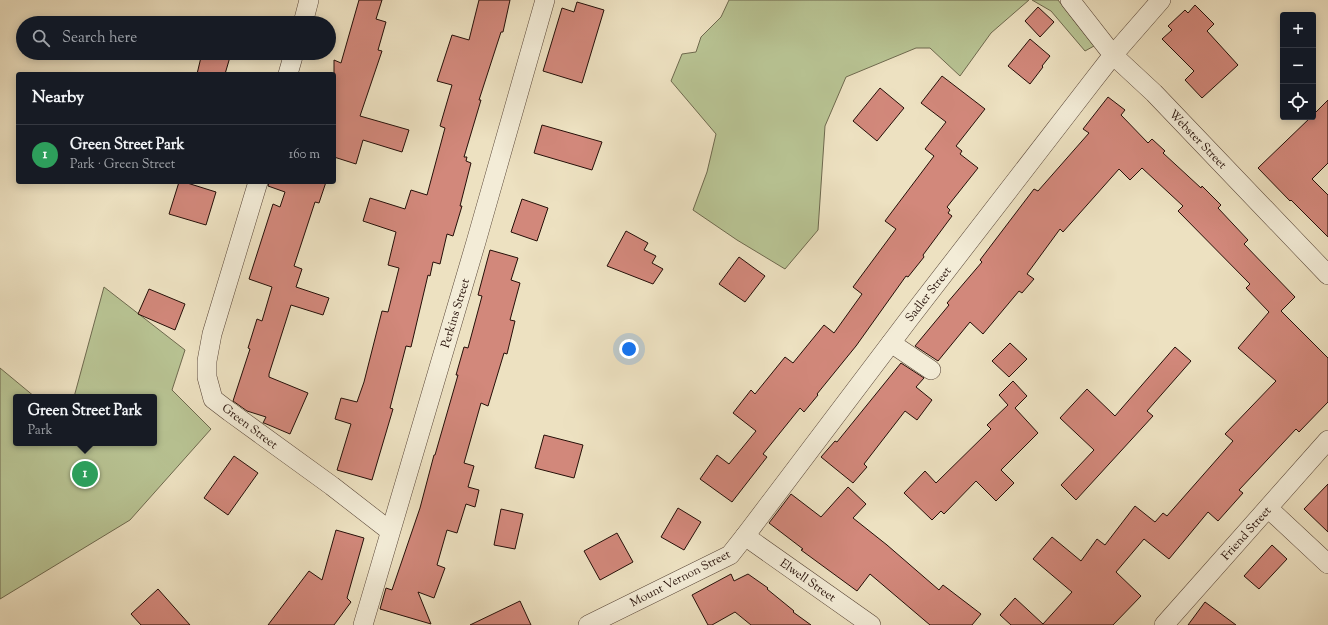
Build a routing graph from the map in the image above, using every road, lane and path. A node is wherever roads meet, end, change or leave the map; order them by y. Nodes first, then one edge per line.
1 (309, 0) edge
2 (545, 0) edge
3 (1070, 0) edge
4 (1161, 0) edge
5 (305, 16) edge
6 (1113, 55) junction
7 (292, 60) edge
8 (289, 72) edge
9 (257, 184) edge
10 (1328, 275) edge
11 (891, 343) junction
12 (931, 370) dead end
13 (1328, 440) edge
14 (1268, 508) junction
15 (390, 531) junction
16 (745, 536) junction
17 (1328, 564) edge
18 (363, 625) edge
19 (588, 625) edge
20 (871, 625) edge
21 (1164, 625) edge

1 - 5 street
2 - 15 street, Perkins Street
3 - 6 street, Webster Street
4 - 6 street, Sadler Street
6 - 10 street, Webster Street
6 - 11 street, Sadler Street
7 - 8 street
9 - 15 street, Green Street
11 - 12 street
11 - 16 street, Sadler Street
13 - 14 street, Friend Street
14 - 17 street
14 - 21 street, Friend Street
15 - 18 street, Perkins Street
16 - 19 street, Mount Vernon Street
16 - 20 street, Elwell Street

